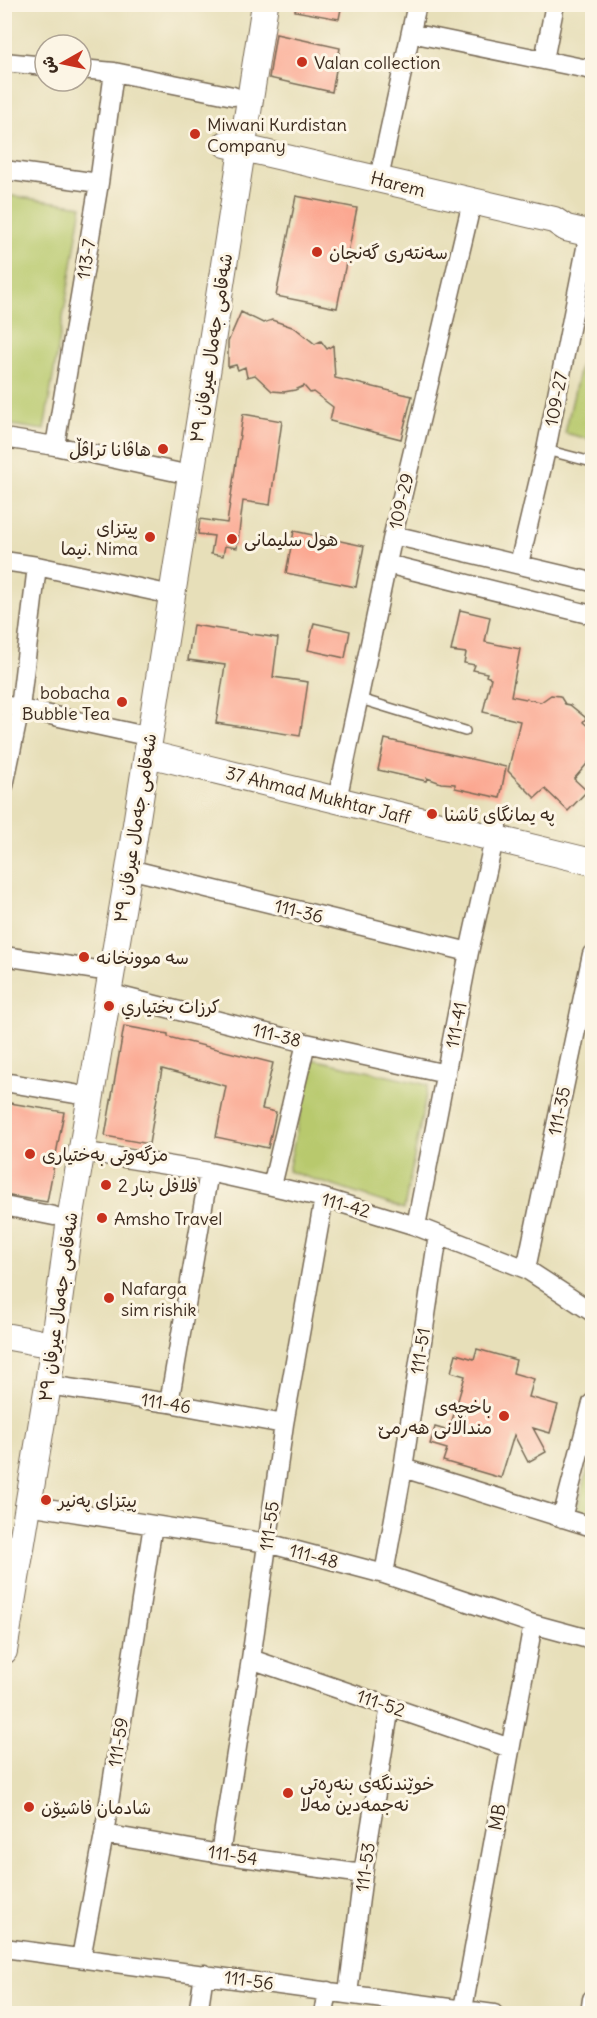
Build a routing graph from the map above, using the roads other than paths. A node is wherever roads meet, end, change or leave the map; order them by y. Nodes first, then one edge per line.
1 (248, 4) edge
2 (265, 4) edge
3 (417, 4) edge
4 (555, 4) edge
5 (411, 33) junction
6 (544, 60) junction
7 (4, 62) edge
8 (33, 65) edge
9 (93, 70) edge
10 (592, 70) edge
11 (114, 72) junction
12 (233, 96) junction
13 (234, 146) junction
14 (4, 170) edge
15 (379, 178) junction
16 (99, 183) junction
17 (472, 202) junction
18 (591, 230) edge
19 (4, 438) edge
20 (56, 446) junction
21 (546, 450) junction
22 (592, 462) edge
23 (177, 472) junction
24 (393, 535) junction
25 (4, 561) edge
26 (387, 564) junction
27 (519, 564) junction
28 (37, 566) junction
29 (592, 582) edge
30 (158, 592) junction
31 (592, 615) edge
32 (357, 698) junction
33 (12, 706) edge
34 (465, 731) dead end
35 (145, 743) junction
36 (4, 786) edge
37 (338, 794) junction
38 (496, 832) junction
39 (592, 846) edge
40 (592, 861) edge
41 (129, 869) junction
42 (469, 952) junction
43 (592, 954) edge
44 (4, 956) edge
45 (97, 970) junction
46 (590, 975) edge
47 (108, 993) junction
48 (306, 1042) junction
49 (446, 1074) junction
50 (4, 1082) edge
51 (75, 1094) junction
52 (81, 1151) junction
53 (209, 1172) junction
54 (272, 1186) junction
55 (324, 1198) junction
56 (4, 1206) edge
57 (54, 1216) junction
58 (416, 1226) junction
59 (438, 1235) junction
60 (526, 1269) junction
61 (592, 1312) edge
62 (4, 1336) edge
63 (37, 1342) junction
64 (48, 1384) junction
65 (169, 1403) junction
66 (592, 1403) edge
67 (284, 1424) junction
68 (403, 1468) junction
69 (28, 1505) junction
70 (562, 1518) junction
71 (153, 1525) junction
72 (592, 1527) edge
73 (267, 1543) junction
74 (4, 1563) edge
75 (384, 1574) junction
76 (533, 1624) junction
77 (592, 1640) edge
78 (4, 1651) edge
79 (251, 1659) junction
80 (390, 1706) junction
81 (510, 1749) junction
82 (104, 1834) junction
83 (220, 1854) junction
84 (363, 1874) junction
85 (4, 1948) edge
86 (81, 1958) junction
87 (204, 1974) junction
88 (328, 1991) junction
89 (348, 1994) junction
90 (592, 1999) edge
91 (463, 2009) junction
92 (198, 2013) edge
93 (324, 2013) edge
94 (494, 2013) edge
95 (590, 2013) edge

1 - 12 main road, شەقامی جەمال عیرفان ٣٩
2 - 13 main road, شەقامی جەمال عیرفان ٣٩
3 - 5 street
4 - 6 street
5 - 6 street
5 - 15 street
6 - 10 street
7 - 8 street
9 - 11 street
11 - 12 street
11 - 16 street, 113-7
12 - 13 main road, شەقامی جەمال عیرفان ٣٩
13 - 15 main road, Harem
13 - 23 main road, شەقامی جەمال عیرفان ٣٩
13 - 35 main road, شەقامی جەمال عیرفان ٣٩
14 - 16 street
15 - 17 main road, Harem
16 - 20 street, 113-7
17 - 18 main road, Harem
17 - 24 street, 109-29
18 - 21 street, 109-27
19 - 20 street
20 - 23 street
21 - 22 lane
21 - 27 street, 109-27
23 - 30 main road, شەقامی جەمال عیرفان ٣٩
24 - 26 street, 109-29
24 - 27 street
25 - 28 street
26 - 31 street
26 - 32 street, 109-29
27 - 29 street
28 - 30 street
28 - 33 street
30 - 35 main road, شەقامی جەمال عیرفان ٣٩
32 - 34 lane
32 - 37 street, 109-29
33 - 35 street
33 - 36 street
35 - 37 main road, 37 Ahmad Mukhtar Jaff
35 - 41 main road, شەقامی جەمال عیرفان ٣٩
35 - 45 main road, شەقامی جەمال عیرفان ٣٩
37 - 38 main road, 37 Ahmad Mukhtar Jaff
38 - 39 main road, 37 Ahmad Mukhtar Jaff
38 - 40 main road, 37 Ahmad Mukhtar Jaff
38 - 42 street, 111-41
41 - 42 street, 111-36
41 - 47 main road, شەقامی جەمال عیرفان ٣٩
42 - 49 street, 111-41
43 - 46 street, 111-35
44 - 45 street
45 - 51 main road, شەقامی جەمال عیرفان ٣٩
46 - 60 street, 111-35
47 - 48 street, 111-38
47 - 52 main road, شەقامی جەمال عیرفان ٣٩
48 - 49 street, 111-38
48 - 54 street
49 - 58 street, 111-41
50 - 51 street
51 - 57 main road, شەقامی جەمال عیرفان ٣٩
52 - 53 street, 111-42
52 - 64 main road, شەقامی جەمال عیرفان ٣٩
53 - 54 street, 111-42
53 - 65 street
54 - 55 street, 111-42
55 - 58 street, 111-42
55 - 67 street, 111-55
56 - 57 street
57 - 63 main road, شەقامی جەمال عیرفان ٣٩
58 - 59 street, 111-42
59 - 60 street, 111-42
59 - 68 street, 111-51
60 - 61 street, 111-42
62 - 63 main road
63 - 74 main road, شەقامی جەمال عیرفان ٣٩
64 - 65 street, 111-46
64 - 69 main road, شەقامی جەمال عیرفان ٣٩
65 - 67 street, 111-46
66 - 70 street
67 - 73 street, 111-55
68 - 70 street
68 - 75 street, 111-51
69 - 71 street, 111-48
69 - 78 main road, شەقامی جەمال عیرفان ٣٩
70 - 72 street
71 - 73 street, 111-48
71 - 82 street, 111-59
73 - 75 street, 111-48
73 - 79 street, 111-55
75 - 76 street, 111-48
76 - 77 street, 111-48
76 - 81 street, MB
79 - 80 street, 111-52
79 - 83 street, 111-55
80 - 81 street, 111-52
80 - 84 street, 111-53
81 - 91 street, MB
82 - 83 street, 111-54
82 - 86 street, 111-59
83 - 84 street, 111-54
84 - 89 street, 111-53
85 - 86 street, 111-56
86 - 87 street, 111-56
87 - 88 street, 111-56
87 - 92 street
88 - 89 street, 111-56
88 - 93 street
89 - 91 street, 111-56
90 - 95 street
91 - 94 street, 111-56

